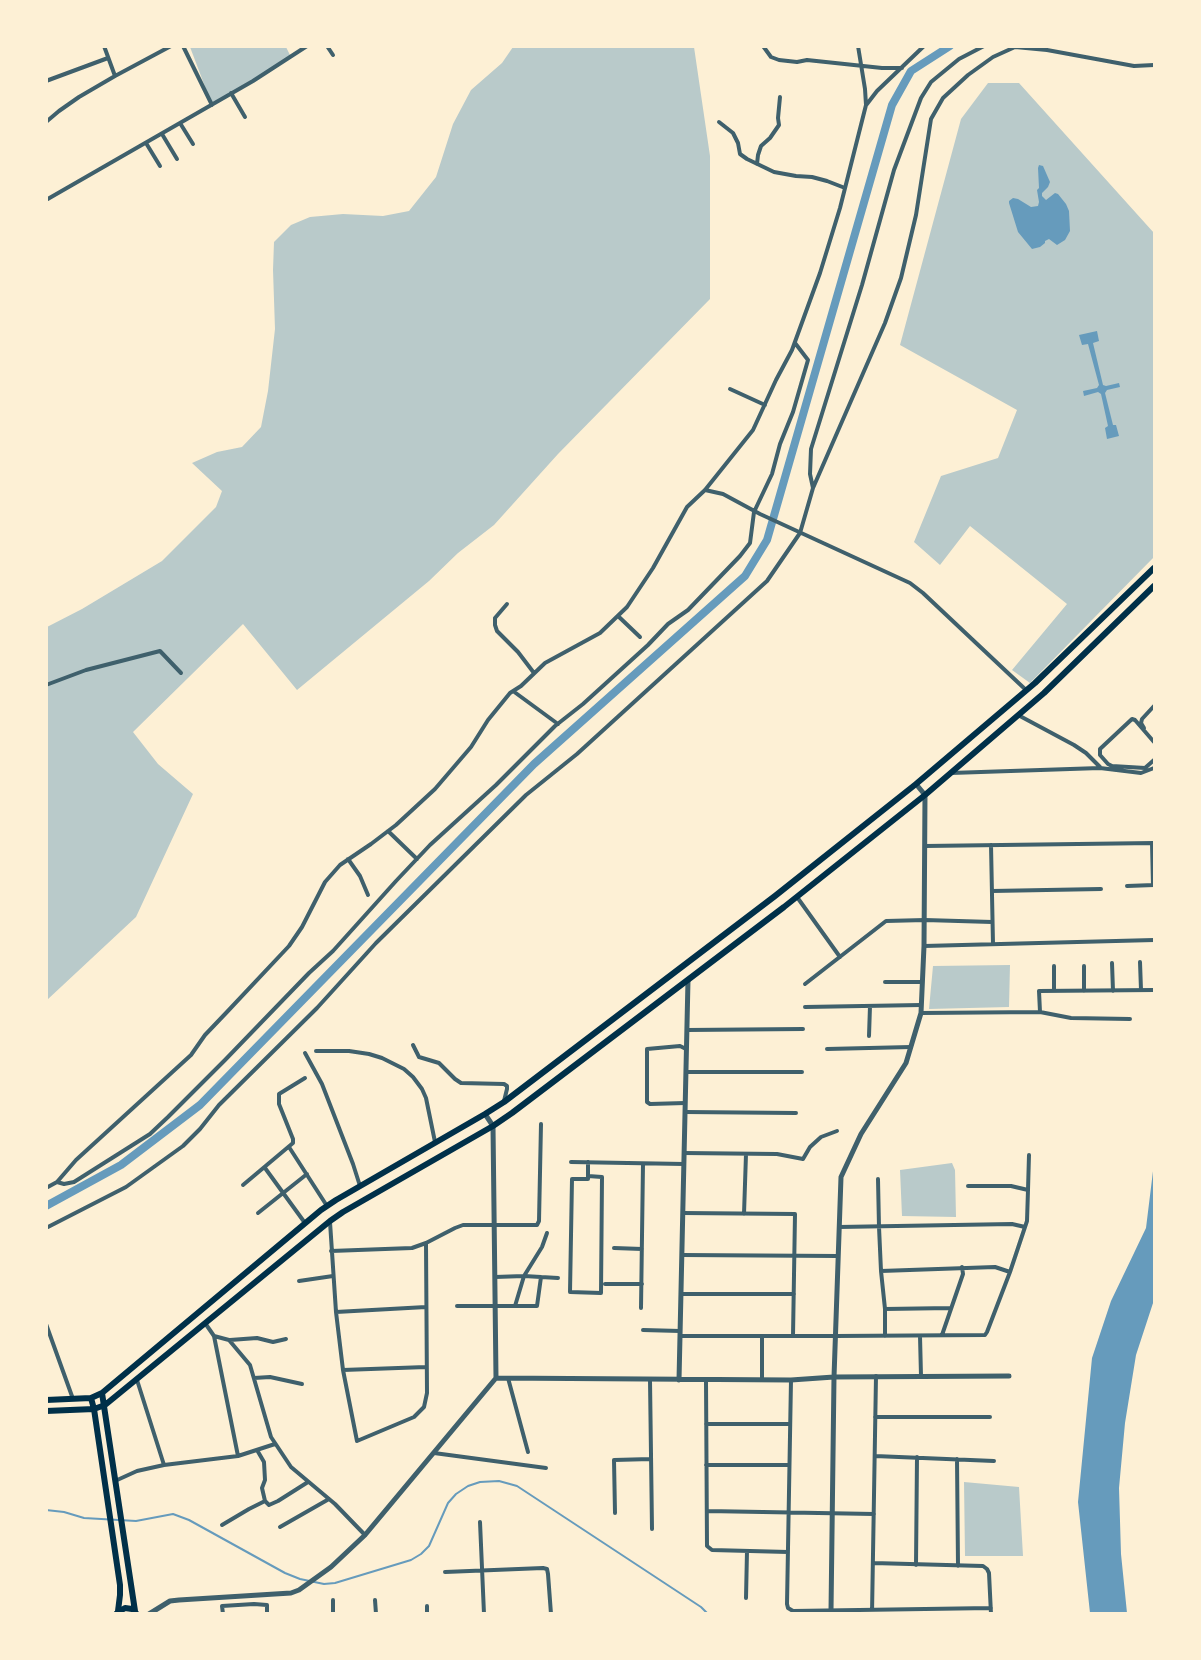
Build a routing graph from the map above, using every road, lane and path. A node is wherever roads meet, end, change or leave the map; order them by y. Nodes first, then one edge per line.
1 (104, 46) edge
2 (171, 46) edge
3 (183, 46) edge
4 (307, 46) edge
5 (327, 46) edge
6 (763, 46) edge
7 (858, 46) edge
8 (924, 46) edge
9 (984, 46) edge
10 (333, 54) dead end
11 (108, 58) junction
12 (861, 65) junction
13 (1155, 65) edge
14 (902, 68) junction
15 (115, 76) junction
16 (47, 81) edge
17 (231, 93) junction
18 (780, 97) dead end
19 (212, 105) junction
20 (866, 105) junction
21 (245, 117) dead end
22 (46, 122) edge
23 (719, 122) dead end
24 (180, 123) junction
25 (162, 134) junction
26 (146, 143) junction
27 (193, 144) dead end
28 (177, 159) dead end
29 (757, 164) junction
30 (160, 166) dead end
31 (845, 188) junction
32 (46, 200) edge
33 (795, 343) junction
34 (730, 389) dead end
35 (765, 405) junction
36 (813, 488) junction
37 (705, 489) junction
38 (754, 512) junction
39 (800, 533) junction
40 (1155, 568) edge
41 (1155, 586) edge
42 (507, 604) dead end
43 (618, 616) junction
44 (640, 637) dead end
45 (534, 673) junction
46 (181, 674) dead end
47 (46, 685) edge
48 (1026, 690) junction
49 (513, 691) junction
50 (1155, 706) edge
51 (1018, 715) junction
52 (558, 724) junction
53 (1155, 741) edge
54 (1155, 760) edge
55 (1100, 768) junction
56 (1155, 768) edge
57 (950, 773) junction
58 (916, 784) junction
59 (925, 795) junction
60 (388, 831) junction
61 (1154, 843) edge
62 (991, 845) junction
63 (925, 846) junction
64 (348, 859) junction
65 (417, 859) junction
66 (1154, 885) edge
67 (1127, 886) dead end
68 (1101, 889) dead end
69 (992, 891) junction
70 (368, 894) dead end
71 (796, 897) junction
72 (925, 920) junction
73 (992, 922) junction
74 (1155, 940) edge
75 (993, 944) junction
76 (924, 946) junction
77 (840, 957) junction
78 (1140, 962) dead end
79 (1112, 963) dead end
80 (1054, 966) dead end
81 (1084, 966) dead end
82 (688, 980) junction
83 (885, 982) dead end
84 (922, 982) junction
85 (805, 984) dead end
86 (1141, 990) junction
87 (1155, 990) edge
88 (1054, 991) junction
89 (1084, 991) junction
90 (1113, 991) junction
91 (921, 1005) junction
92 (870, 1006) junction
93 (805, 1007) dead end
94 (1040, 1012) junction
95 (921, 1013) junction
96 (1130, 1019) dead end
97 (803, 1029) dead end
98 (687, 1030) junction
99 (870, 1036) dead end
100 (413, 1045) dead end
101 (911, 1047) junction
102 (686, 1049) junction
103 (827, 1049) dead end
104 (316, 1051) dead end
105 (305, 1053) dead end
106 (686, 1072) junction
107 (802, 1072) dead end
108 (305, 1078) dead end
109 (504, 1102) junction
110 (685, 1103) junction
111 (685, 1112) junction
112 (796, 1113) dead end
113 (485, 1114) junction
114 (541, 1124) dead end
115 (493, 1126) junction
116 (837, 1131) dead end
117 (435, 1143) junction
118 (289, 1148) junction
119 (684, 1153) junction
120 (746, 1154) junction
121 (1029, 1155) dead end
122 (571, 1162) dead end
123 (588, 1162) junction
124 (643, 1164) junction
125 (684, 1164) junction
126 (264, 1168) junction
127 (307, 1174) junction
128 (588, 1176) junction
129 (878, 1179) dead end
130 (57, 1182) junction
131 (243, 1185) dead end
132 (360, 1186) junction
133 (968, 1186) dead end
134 (46, 1188) edge
135 (1028, 1190) junction
136 (283, 1194) junction
137 (327, 1206) junction
138 (683, 1213) junction
139 (258, 1214) dead end
140 (744, 1214) junction
141 (330, 1221) junction
142 (305, 1223) junction
143 (494, 1225) junction
144 (839, 1227) junction
145 (879, 1227) junction
146 (1025, 1227) junction
147 (46, 1228) edge
148 (547, 1233) dead end
149 (426, 1243) junction
150 (614, 1248) dead end
151 (642, 1249) junction
152 (332, 1251) junction
153 (682, 1255) junction
154 (794, 1255) junction
155 (838, 1256) junction
156 (962, 1267) junction
157 (881, 1271) junction
158 (1010, 1272) junction
159 (333, 1276) junction
160 (524, 1276) junction
161 (495, 1277) junction
162 (541, 1277) junction
163 (558, 1278) dead end
164 (299, 1281) dead end
165 (605, 1284) dead end
166 (642, 1284) junction
167 (681, 1294) junction
168 (794, 1294) junction
169 (206, 1306) junction
170 (457, 1306) dead end
171 (495, 1306) junction
172 (515, 1306) junction
173 (426, 1307) junction
174 (641, 1308) dead end
175 (951, 1308) junction
176 (885, 1309) junction
177 (336, 1312) junction
178 (215, 1315) junction
179 (205, 1323) junction
180 (46, 1324) edge
181 (643, 1330) dead end
182 (680, 1333) junction
183 (214, 1336) junction
184 (762, 1336) junction
185 (794, 1336) junction
186 (836, 1336) junction
187 (885, 1336) junction
188 (920, 1336) junction
189 (942, 1336) junction
190 (286, 1339) dead end
191 (229, 1340) junction
192 (426, 1367) junction
193 (343, 1370) junction
194 (876, 1376) junction
195 (921, 1376) junction
196 (1009, 1376) dead end
197 (834, 1377) junction
198 (254, 1378) junction
199 (496, 1378) junction
200 (508, 1378) junction
201 (136, 1379) junction
202 (650, 1380) junction
203 (679, 1380) junction
204 (706, 1380) junction
205 (762, 1380) junction
206 (791, 1380) junction
207 (302, 1384) dead end
208 (102, 1393) junction
209 (91, 1398) junction
210 (46, 1400) edge
211 (73, 1400) junction
212 (105, 1405) junction
213 (94, 1409) junction
214 (46, 1411) edge
215 (875, 1417) junction
216 (990, 1417) dead end
217 (706, 1424) junction
218 (790, 1424) junction
219 (275, 1444) junction
220 (257, 1450) junction
221 (528, 1452) dead end
222 (433, 1453) junction
223 (238, 1456) junction
224 (875, 1456) junction
225 (916, 1457) junction
226 (651, 1459) junction
227 (957, 1459) junction
228 (994, 1461) dead end
229 (164, 1465) junction
230 (706, 1465) junction
231 (789, 1465) junction
232 (546, 1468) dead end
233 (115, 1481) junction
234 (309, 1482) junction
235 (329, 1499) junction
236 (264, 1501) junction
237 (706, 1511) junction
238 (789, 1512) junction
239 (615, 1513) dead end
240 (832, 1513) junction
241 (874, 1514) junction
242 (480, 1522) dead end
243 (222, 1525) dead end
244 (279, 1527) dead end
245 (652, 1529) dead end
246 (365, 1535) junction
247 (747, 1551) junction
248 (788, 1552) junction
249 (873, 1563) junction
250 (916, 1564) junction
251 (958, 1566) junction
252 (482, 1570) junction
253 (445, 1572) dead end
254 (746, 1598) dead end
255 (333, 1600) dead end
256 (375, 1600) dead end
257 (427, 1606) dead end
258 (991, 1608) junction
259 (873, 1611) edge
260 (118, 1612) edge
261 (135, 1612) edge
262 (832, 1612) edge
263 (149, 1614) edge
264 (223, 1614) edge
265 (267, 1614) edge
266 (333, 1614) edge
267 (376, 1614) edge
268 (427, 1614) edge
269 (484, 1614) edge
270 (550, 1614) edge
271 (991, 1614) edge

1 - 11 street
2 - 15 street
3 - 19 street
4 - 17 street
5 - 10 street
6 - 12 street
7 - 12 street
8 - 14 street
9 - 36 street
11 - 15 street
11 - 16 street
12 - 14 street
12 - 20 street
13 - 36 street
14 - 20 street
15 - 22 street
17 - 19 street
17 - 21 street
18 - 29 street
19 - 24 street
20 - 31 street
23 - 29 street
24 - 25 street
24 - 27 street
25 - 26 street
25 - 28 street
26 - 30 street
26 - 32 street
29 - 31 street
31 - 33 street
33 - 35 street
33 - 38 street
34 - 35 street
35 - 37 street
36 - 39 street
37 - 38 street
37 - 43 street
38 - 39 street
38 - 52 street
39 - 48 street
39 - 147 street
40 - 48 main road
41 - 51 main road
42 - 45 street
43 - 44 street
43 - 45 street
45 - 49 street
46 - 47 street
48 - 58 main road
49 - 52 street
49 - 60 street
50 - 53 street
51 - 55 street
51 - 57 main road
52 - 65 street
53 - 54 street
55 - 56 street
55 - 57 street
57 - 59 main road
58 - 59 street
58 - 109 main road
59 - 63 street
59 - 71 main road
60 - 64 street
60 - 65 street
61 - 62 street
61 - 66 street
62 - 63 street
62 - 69 street
63 - 72 street
64 - 70 street
64 - 130 street
65 - 130 street
66 - 67 street
68 - 69 street
69 - 73 street
71 - 77 street
71 - 82 main road
72 - 73 street
72 - 76 street
72 - 77 street
73 - 75 street
74 - 75 street
75 - 76 street
76 - 84 street
77 - 85 street
78 - 86 street
79 - 90 street
80 - 88 street
81 - 89 street
82 - 98 street
82 - 115 main road
83 - 84 street
84 - 91 street
86 - 87 street
86 - 90 street
88 - 89 street
88 - 94 street
89 - 90 street
91 - 92 street
91 - 95 street
92 - 93 street
92 - 99 street
94 - 95 street
94 - 96 street
95 - 101 street
97 - 98 street
98 - 102 street
100 - 109 street
101 - 103 street
101 - 144 street
102 - 106 street
102 - 110 street
104 - 117 street
105 - 132 street
106 - 107 street
106 - 110 street
108 - 118 street
109 - 113 main road
110 - 111 street
111 - 112 street
111 - 119 street
113 - 115 street
113 - 117 main road
114 - 143 street
115 - 141 main road
115 - 143 street
116 - 120 street
117 - 132 main road
118 - 126 street
118 - 127 street
119 - 120 street
119 - 125 street
120 - 140 street
121 - 135 street
122 - 123 street
123 - 124 street
123 - 128 street
124 - 125 street
124 - 151 street
125 - 138 street
126 - 131 street
126 - 136 street
127 - 136 street
127 - 137 street
128 - 128 street
129 - 145 street
130 - 134 street
132 - 137 main road
133 - 135 street
135 - 146 street
136 - 139 street
136 - 142 street
137 - 142 main road
138 - 140 street
138 - 153 street
140 - 154 street
141 - 152 street
141 - 178 main road
142 - 169 main road
143 - 149 street
143 - 161 street
144 - 145 street
144 - 155 street
145 - 146 street
145 - 157 street
146 - 158 street
148 - 160 street
149 - 152 street
149 - 173 street
150 - 151 street
151 - 166 street
152 - 159 street
153 - 154 street
153 - 167 street
154 - 155 street
154 - 168 street
155 - 186 street
156 - 157 street
156 - 158 street
156 - 175 street
157 - 176 street
158 - 189 street
159 - 164 street
159 - 177 street
160 - 161 street
160 - 162 street
160 - 172 street
161 - 171 street
162 - 163 street
162 - 172 street
165 - 166 street
166 - 174 street
167 - 168 street
167 - 182 street
168 - 185 street
169 - 178 main road
169 - 208 main road
170 - 171 street
171 - 172 street
171 - 199 street
173 - 177 street
173 - 192 street
175 - 176 street
175 - 189 street
176 - 187 street
177 - 193 street
178 - 179 main road
179 - 183 street
179 - 201 main road
180 - 211 street
181 - 182 street
182 - 184 street
182 - 203 street
183 - 191 street
183 - 223 street
184 - 185 street
184 - 205 street
185 - 186 street
186 - 187 street
186 - 197 street
187 - 188 street
188 - 189 street
188 - 195 street
190 - 191 street
191 - 198 street
192 - 193 street
192 - 193 street
194 - 195 street
194 - 197 street
194 - 215 street
195 - 196 street
197 - 206 street
197 - 240 street
198 - 207 street
198 - 219 street
199 - 200 street
199 - 222 street
200 - 202 street
200 - 221 street
201 - 212 main road
201 - 229 street
202 - 203 street
202 - 226 street
203 - 204 street
204 - 205 street
204 - 217 street
205 - 206 street
206 - 218 street
208 - 209 main road
208 - 212 main road
209 - 211 main road
209 - 213 main road
210 - 211 main road
212 - 213 main road
212 - 233 main road
213 - 214 main road
213 - 260 main road
215 - 216 street
215 - 224 street
217 - 218 street
217 - 230 street
218 - 231 street
219 - 220 street
219 - 234 street
220 - 223 street
220 - 236 street
222 - 232 street
222 - 246 street
223 - 229 street
224 - 225 street
224 - 241 street
225 - 227 street
225 - 250 street
226 - 239 street
226 - 245 street
227 - 228 street
227 - 251 street
229 - 233 street
230 - 231 street
230 - 237 street
231 - 238 street
233 - 261 main road
234 - 235 street
234 - 236 street
235 - 244 street
235 - 246 street
236 - 243 street
237 - 238 street
237 - 247 street
238 - 240 street
238 - 248 street
240 - 241 street
240 - 262 street
241 - 249 street
242 - 252 street
246 - 263 street
247 - 248 street
247 - 254 street
248 - 262 street
249 - 250 street
249 - 259 street
250 - 251 street
251 - 258 street
252 - 253 street
252 - 269 street
252 - 270 street
255 - 266 street
256 - 267 street
257 - 268 street
258 - 259 street
258 - 271 street
259 - 262 street
260 - 261 main road
264 - 265 street

